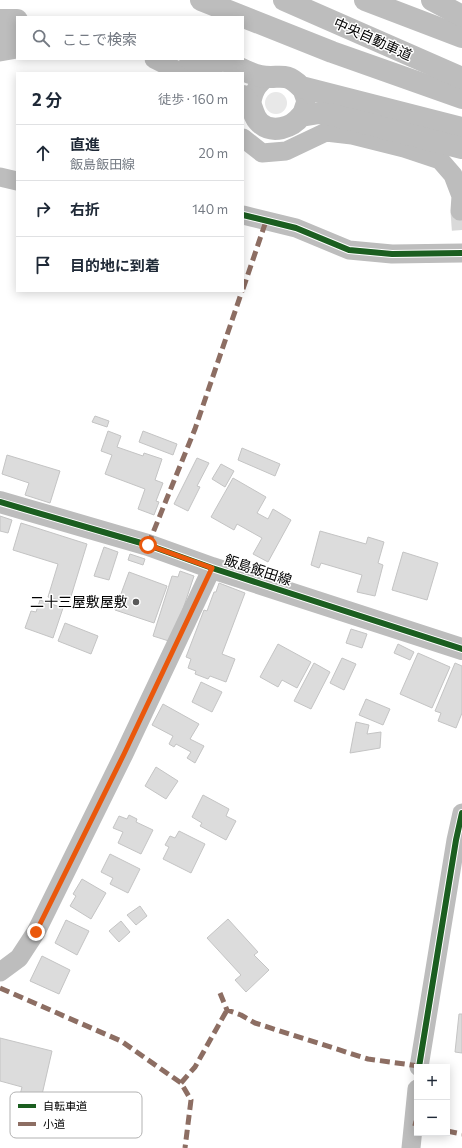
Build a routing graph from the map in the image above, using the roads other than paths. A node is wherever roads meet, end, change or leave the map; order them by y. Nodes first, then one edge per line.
1 (201, 0) edge
2 (284, 0) edge
3 (365, 0) edge
4 (432, 0) edge
5 (241, 16) edge
6 (462, 16) edge
7 (244, 17) edge
8 (0, 20) edge
9 (16, 20) edge
10 (0, 36) edge
11 (16, 36) edge
12 (462, 37) edge
13 (16, 50) edge
14 (0, 52) edge
15 (156, 60) edge
16 (192, 60) edge
17 (225, 60) edge
18 (180, 72) edge
19 (210, 72) edge
20 (268, 78) junction
21 (462, 78) edge
22 (301, 87) junction
23 (462, 98) edge
24 (247, 102) edge
25 (301, 116) junction
26 (462, 128) edge
27 (244, 139) edge
28 (462, 148) edge
29 (0, 177) edge
30 (16, 181) edge
31 (460, 211) dead end
32 (244, 215) edge
33 (462, 249) edge
34 (0, 502) edge
35 (212, 568) junction
36 (462, 649) edge
37 (462, 813) edge
38 (0, 972) edge
39 (419, 1064) edge
40 (416, 1100) edge
41 (411, 1148) edge

1 - 5 main road
2 - 21 main road, 中央自動車道
3 - 12 main road
4 - 6 main road
7 - 23 main road
8 - 9 main road
10 - 11 main road
13 - 14 street
15 - 18 street
16 - 19 main road
17 - 20 main road
20 - 22 main road
20 - 24 street
22 - 25 street
22 - 26 main road
24 - 25 main road
25 - 28 main road
27 - 31 street
29 - 30 street
32 - 33 street
34 - 35 main road, 飯島飯田線
35 - 36 main road, 飯島飯田線
35 - 38 street
37 - 39 street
40 - 41 street

